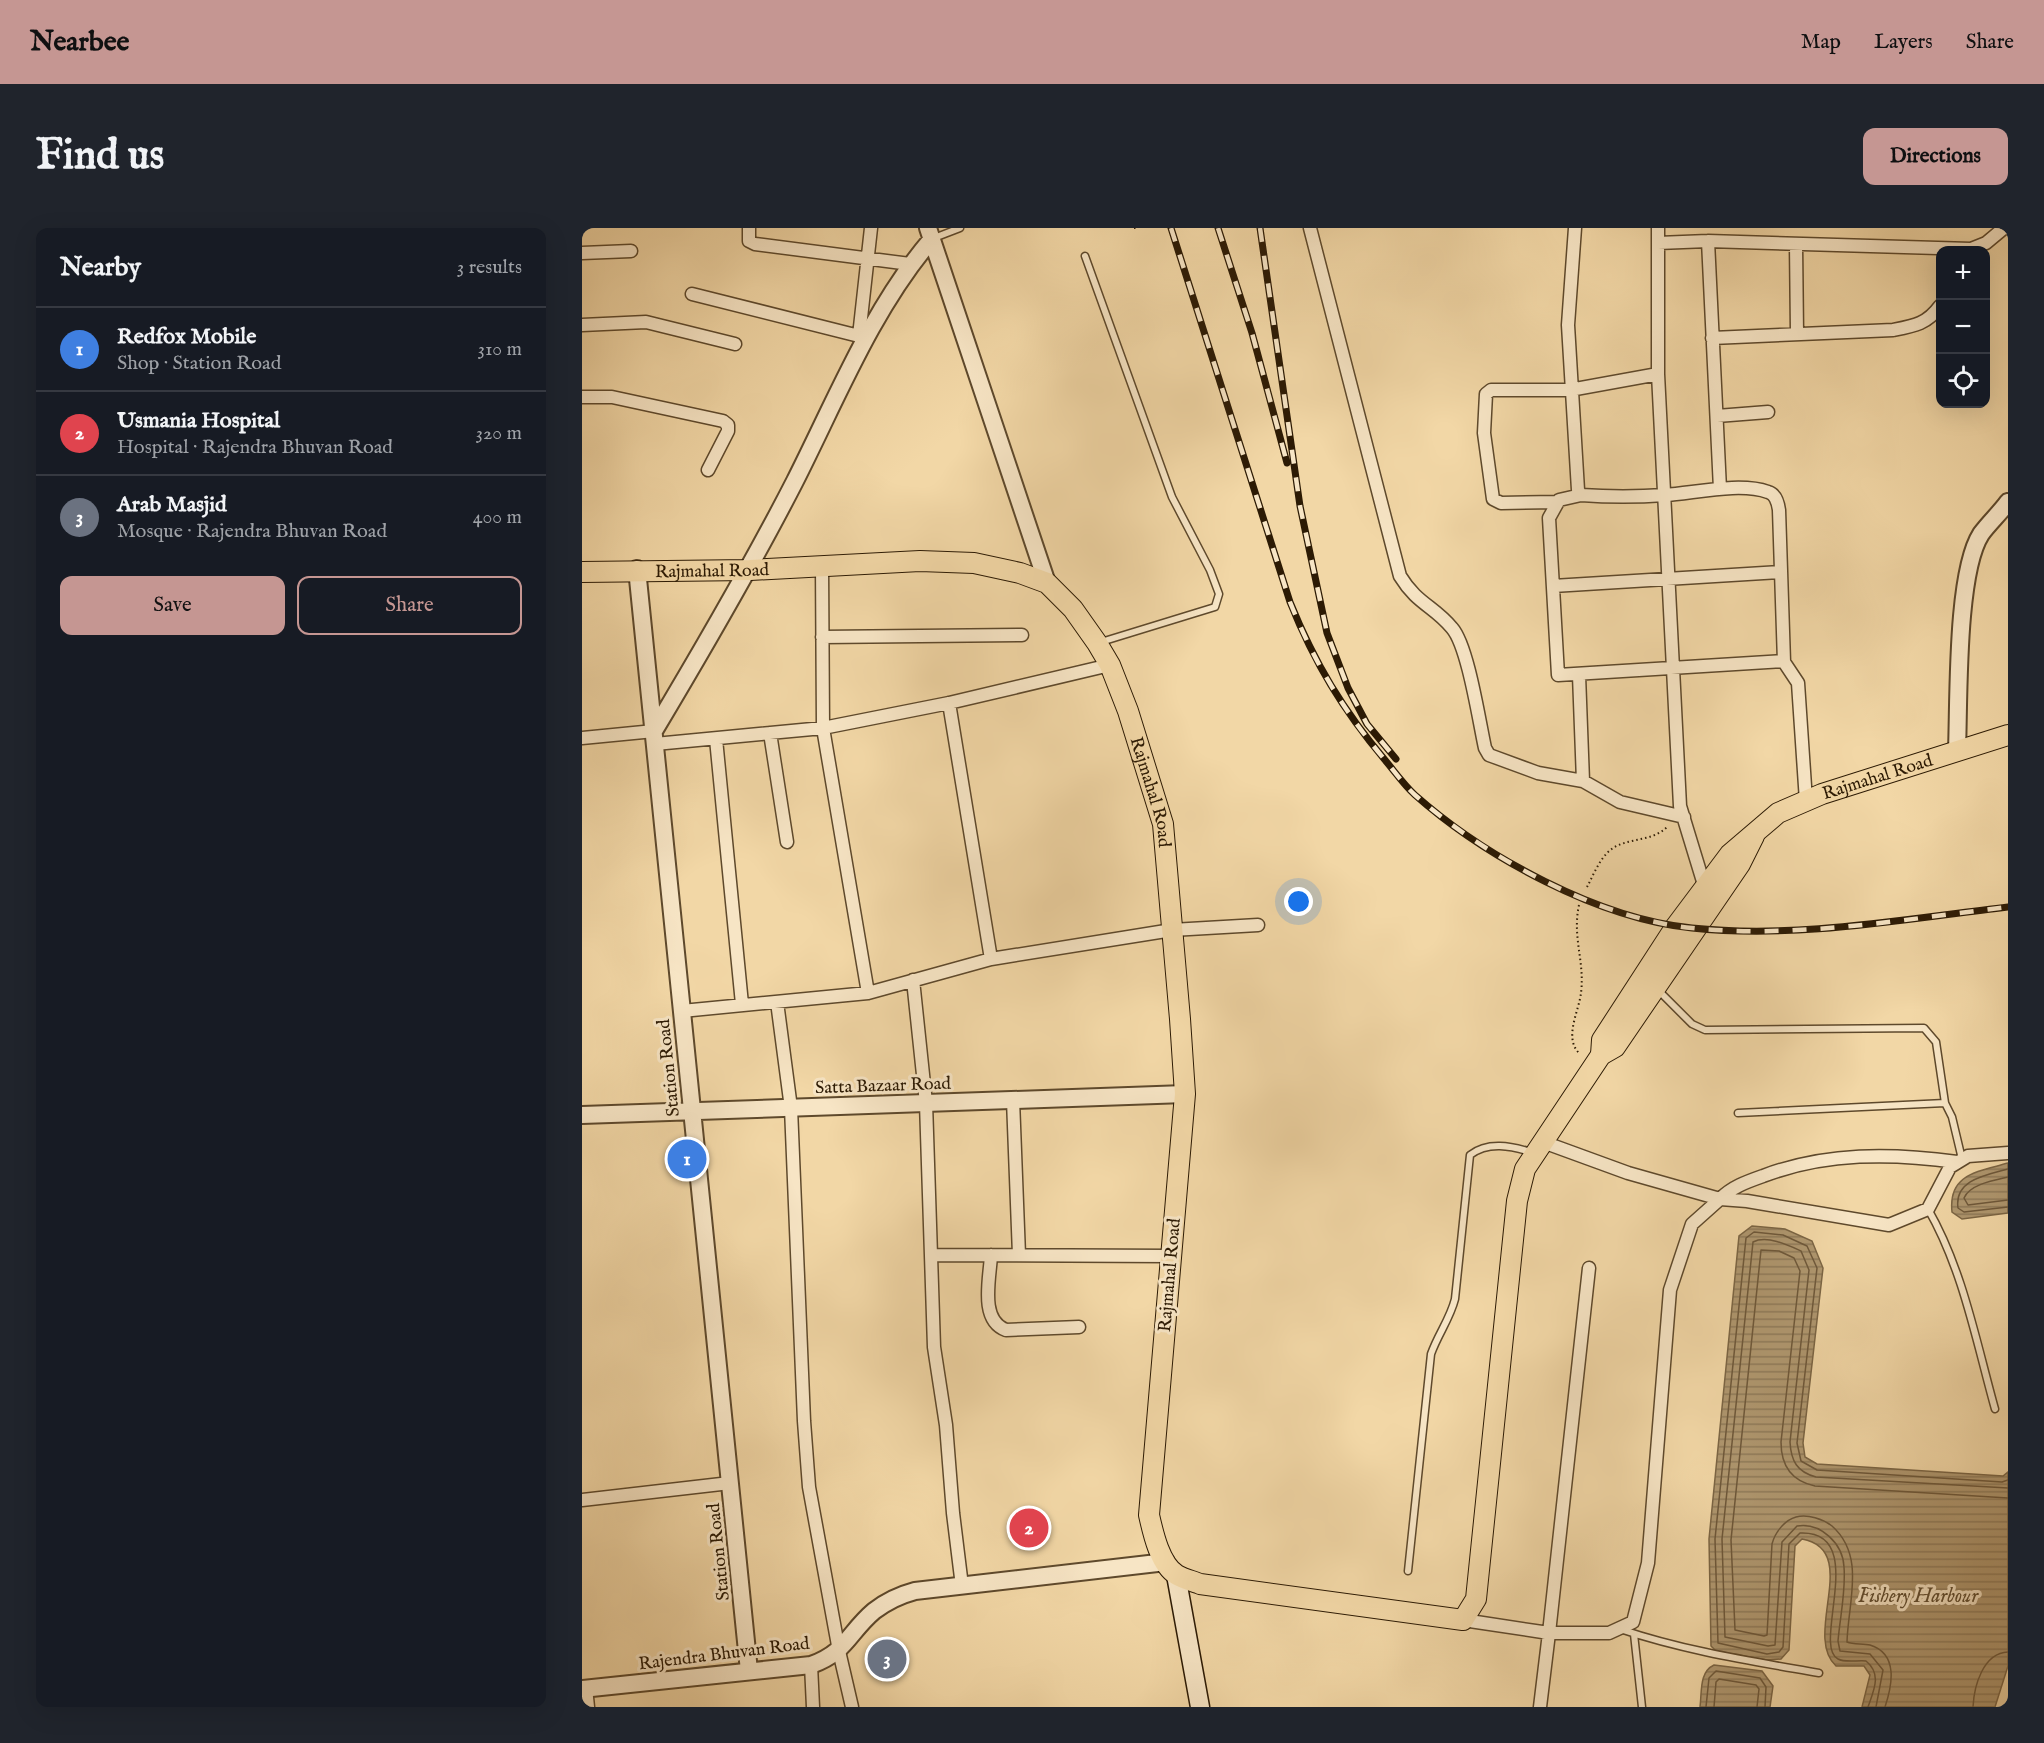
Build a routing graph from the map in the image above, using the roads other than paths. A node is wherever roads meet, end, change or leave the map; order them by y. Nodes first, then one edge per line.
1 (749, 228) edge
2 (870, 228) edge
3 (960, 228) edge
4 (1310, 228) edge
5 (1575, 228) edge
6 (1658, 228) edge
7 (2004, 228) edge
8 (929, 234) edge
9 (1708, 241) junction
10 (1658, 243) junction
11 (1796, 244) junction
12 (1984, 246) edge
13 (1936, 250) edge
14 (631, 251) dead end
15 (582, 253) edge
16 (1085, 256) dead end
17 (867, 259) junction
18 (910, 264) junction
19 (692, 294) dead end
20 (1936, 312) edge
21 (582, 325) edge
22 (1797, 333) junction
23 (863, 337) junction
24 (1712, 338) junction
25 (735, 344) dead end
26 (1658, 375) junction
27 (1570, 390) junction
28 (582, 397) edge
29 (1768, 412) dead end
30 (1717, 416) junction
31 (708, 470) dead end
32 (1720, 489) junction
33 (1581, 495) junction
34 (1664, 495) junction
35 (1557, 502) junction
36 (2008, 502) edge
37 (822, 565) junction
38 (637, 569) junction
39 (750, 570) junction
40 (582, 572) edge
41 (1781, 572) junction
42 (1667, 578) junction
43 (1047, 583) junction
44 (1553, 586) junction
45 (1022, 635) dead end
46 (822, 637) junction
47 (1097, 643) junction
48 (1784, 661) junction
49 (1110, 665) junction
50 (1672, 667) junction
51 (1579, 675) junction
52 (949, 703) junction
53 (823, 728) junction
54 (770, 733) junction
55 (2008, 735) edge
56 (654, 737) junction
57 (582, 738) edge
58 (716, 739) junction
59 (1957, 750) junction
60 (1583, 781) junction
61 (1806, 801) junction
62 (1680, 817) junction
63 (1754, 836) junction
64 (787, 842) dead end
65 (1705, 888) junction
66 (1258, 925) dead end
67 (1172, 930) junction
68 (991, 959) junction
69 (913, 980) junction
70 (1655, 986) junction
71 (867, 993) junction
72 (777, 1002) junction
73 (742, 1004) junction
74 (682, 1011) junction
75 (1597, 1061) junction
76 (1185, 1094) junction
77 (1013, 1100) junction
78 (926, 1103) junction
79 (1945, 1103) junction
80 (791, 1108) junction
81 (692, 1110) junction
82 (1738, 1113) dead end
83 (582, 1115) edge
84 (1539, 1148) junction
85 (2007, 1153) edge
86 (1960, 1161) junction
87 (1720, 1199) junction
88 (1930, 1204) junction
89 (931, 1255) junction
90 (991, 1255) junction
91 (1018, 1255) junction
92 (1171, 1256) junction
93 (1589, 1268) dead end
94 (1078, 1327) dead end
95 (1995, 1409) dead end
96 (730, 1483) junction
97 (582, 1500) edge
98 (1171, 1568) junction
99 (1408, 1571) dead end
100 (963, 1586) junction
101 (1462, 1620) junction
102 (1619, 1629) junction
103 (1549, 1633) junction
104 (1634, 1634) junction
105 (839, 1651) junction
106 (811, 1665) junction
107 (749, 1671) junction
108 (1819, 1673) dead end
109 (584, 1688) edge
110 (588, 1707) edge
111 (813, 1707) edge
112 (852, 1707) edge
113 (1200, 1707) edge
114 (1540, 1707) edge
115 (1642, 1707) edge

1 - 17 street
2 - 17 street
3 - 8 lane
4 - 60 street
5 - 27 street
6 - 10 street
7 - 12 street
8 - 18 street
8 - 43 street
9 - 10 street
9 - 11 street
9 - 24 street
10 - 26 street
11 - 13 street
11 - 22 street
14 - 15 street
16 - 47 lane
17 - 18 street
17 - 23 street
18 - 23 street
19 - 23 street
20 - 22 street
21 - 25 street
22 - 24 street
23 - 39 street
24 - 30 street
26 - 27 street
26 - 34 street
27 - 33 street
27 - 35 street
28 - 31 street
29 - 30 street
30 - 32 street
32 - 34 street
32 - 41 street
33 - 34 street
33 - 35 street
34 - 42 street
35 - 44 street
36 - 59 street
37 - 39 main road, Rajmahal Road
37 - 43 main road, Rajmahal Road
37 - 46 street
38 - 39 main road, Rajmahal Road
38 - 40 main road, Rajmahal Road
38 - 56 street, Station Road
39 - 56 street
41 - 42 street
41 - 48 street
42 - 44 street
42 - 50 street
43 - 47 main road, Rajmahal Road
44 - 51 street
45 - 46 street
46 - 53 street
47 - 49 main road, Rajmahal Road
48 - 50 street
48 - 61 street
49 - 52 street
49 - 67 main road, Rajmahal Road
50 - 51 street
50 - 62 street
51 - 60 street
52 - 53 street
52 - 68 street
53 - 54 street
53 - 71 street
54 - 58 street
54 - 64 street
55 - 59 main road, Rajmahal Road
56 - 57 street
56 - 58 street
56 - 74 street, Station Road
58 - 73 street
59 - 61 main road, Rajmahal Road
60 - 62 street
61 - 63 main road, Rajmahal Road
62 - 65 street
63 - 65 main road, Rajmahal Road
63 - 70 main road, Rajmahal Road
65 - 75 main road, Rajmahal Road
66 - 67 street
67 - 68 street
67 - 76 main road, Rajmahal Road
68 - 69 street
69 - 71 street
69 - 78 street
70 - 75 main road, Rajmahal Road
70 - 79 lane
71 - 72 street
72 - 73 street
72 - 80 street
73 - 74 street
74 - 81 street, Station Road
75 - 84 main road, Rajmahal Road
76 - 77 street, Satta Bazaar Road
76 - 92 main road, Rajmahal Road
77 - 78 street, Satta Bazaar Road
77 - 91 street
78 - 80 street, Satta Bazaar Road
78 - 89 street
79 - 82 lane
79 - 86 lane
80 - 81 street, Satta Bazaar Road
80 - 105 street
81 - 83 street, Satta Bazaar Road
81 - 96 street, Station Road
84 - 87 street
84 - 99 lane
84 - 101 main road, Rajmahal Road
85 - 86 street
86 - 87 street
86 - 88 street
87 - 88 street
87 - 102 street
88 - 95 lane
89 - 90 street
89 - 100 street
90 - 91 street
90 - 94 street
91 - 92 street
92 - 98 main road, Rajmahal Road
93 - 103 street
96 - 97 street
96 - 107 street, Station Road
98 - 100 street, Rajendra Bhuvan Road
98 - 101 main road
98 - 113 main road
100 - 105 street, Rajendra Bhuvan Road
101 - 103 street
102 - 103 street
102 - 104 lane
103 - 114 street
104 - 108 lane
104 - 115 lane
105 - 106 street, Rajendra Bhuvan Road
105 - 112 street
106 - 107 street, Rajendra Bhuvan Road
106 - 111 street
107 - 109 street, Rajendra Bhuvan Road
109 - 110 street

